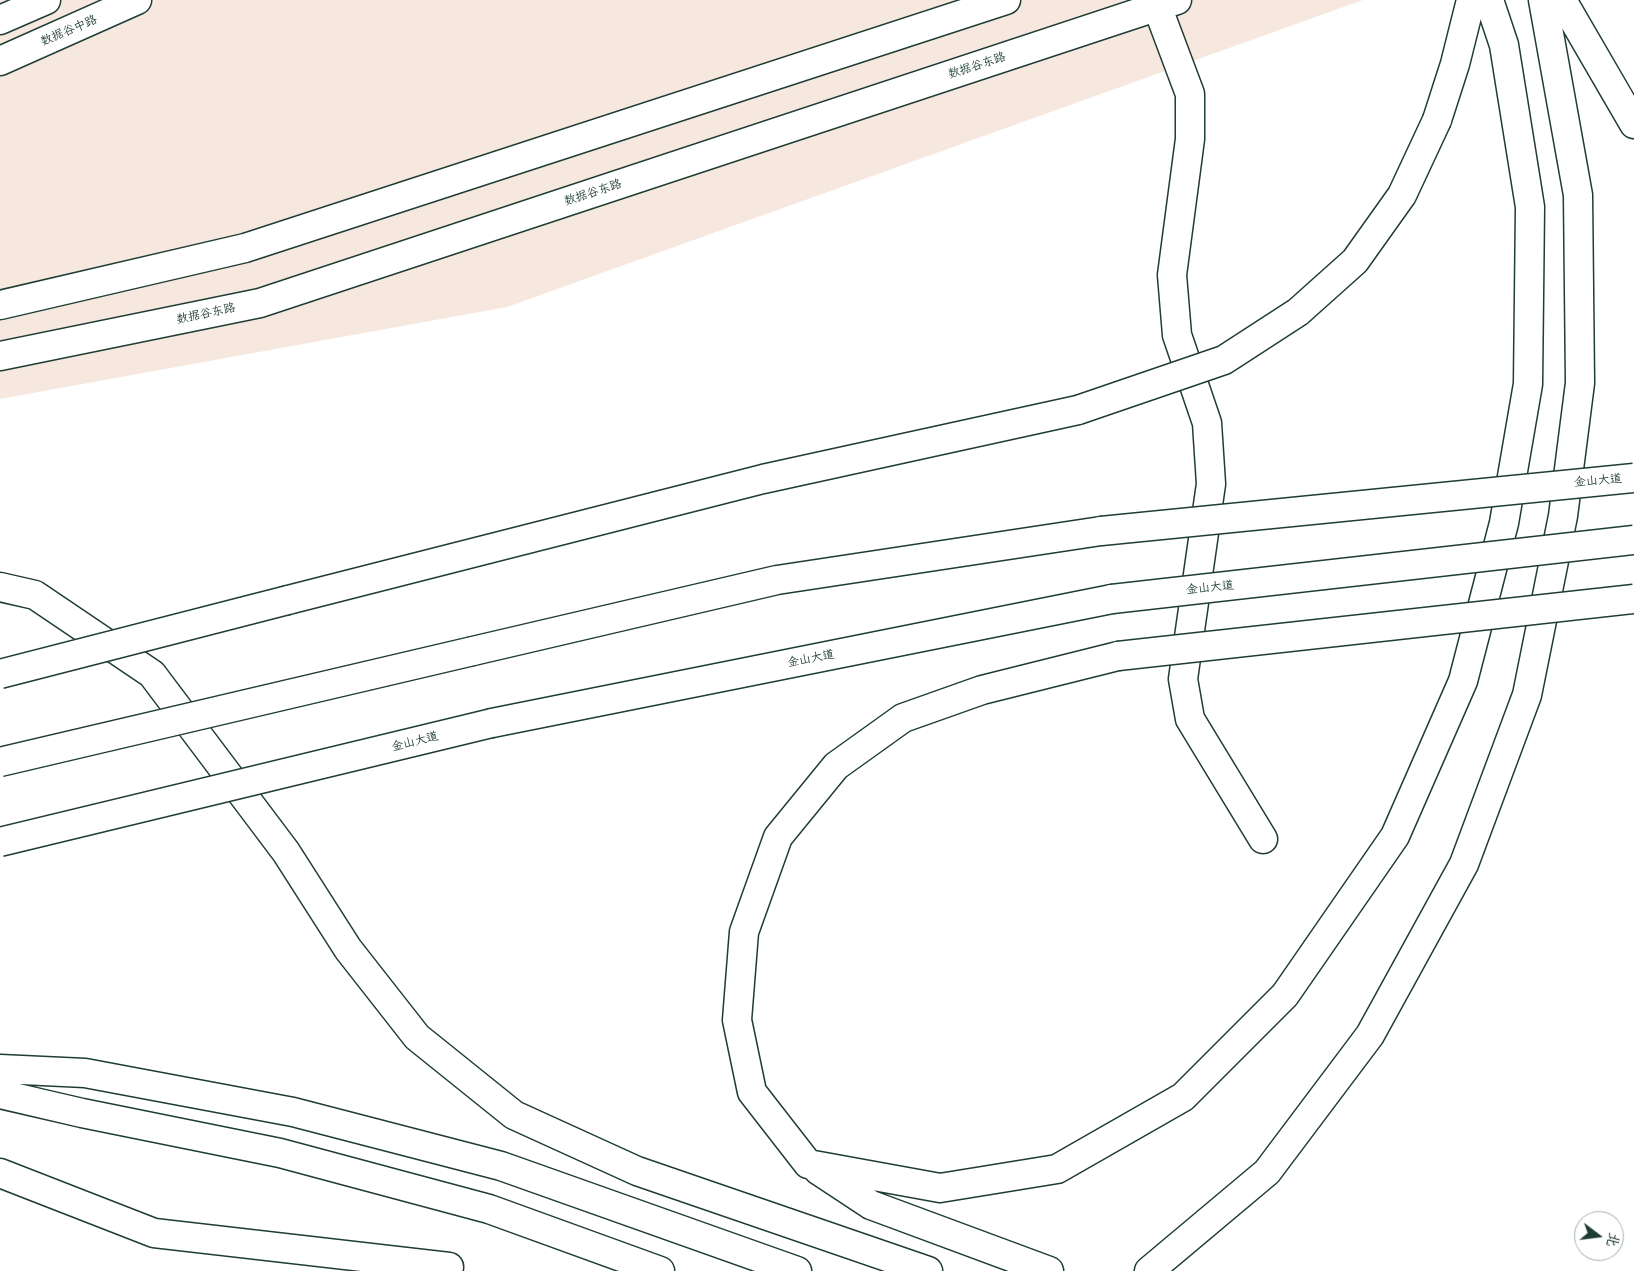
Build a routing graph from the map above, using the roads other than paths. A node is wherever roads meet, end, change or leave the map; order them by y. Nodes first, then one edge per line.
1 (46, 0) edge
2 (137, 0) edge
3 (1006, 0) edge
4 (1471, 0) edge
5 (1489, 0) edge
6 (1543, 0) edge
7 (1562, 0) edge
8 (1167, 3) edge
9 (0, 20) edge
10 (0, 61) edge
11 (1634, 124) edge
12 (0, 304) edge
13 (0, 356) edge
14 (1634, 478) edge
15 (1634, 540) edge
16 (0, 588) edge
17 (1634, 599) edge
18 (0, 674) edge
19 (0, 762) edge
20 (1263, 839) dead end
21 (0, 842) edge
22 (0, 1068) edge
23 (0, 1094) edge
24 (808, 1164) junction
25 (0, 1173) edge
26 (449, 1267) dead end
27 (660, 1271) edge
28 (798, 1271) edge
29 (928, 1271) edge
30 (1049, 1271) edge
31 (1149, 1271) edge

1 - 9 main road
2 - 10 main road, 数据谷中路
3 - 12 main road
4 - 18 main road, bridge
5 - 24 main road, bridge
6 - 31 main road, bridge
7 - 11 main road
8 - 13 main road, 数据谷东路
8 - 20 main road
14 - 19 main road, 金山大道, bridge
15 - 21 main road, 金山大道, bridge
16 - 29 main road
17 - 24 main road, bridge
22 - 28 main road
23 - 27 main road
24 - 30 main road
25 - 26 main road

